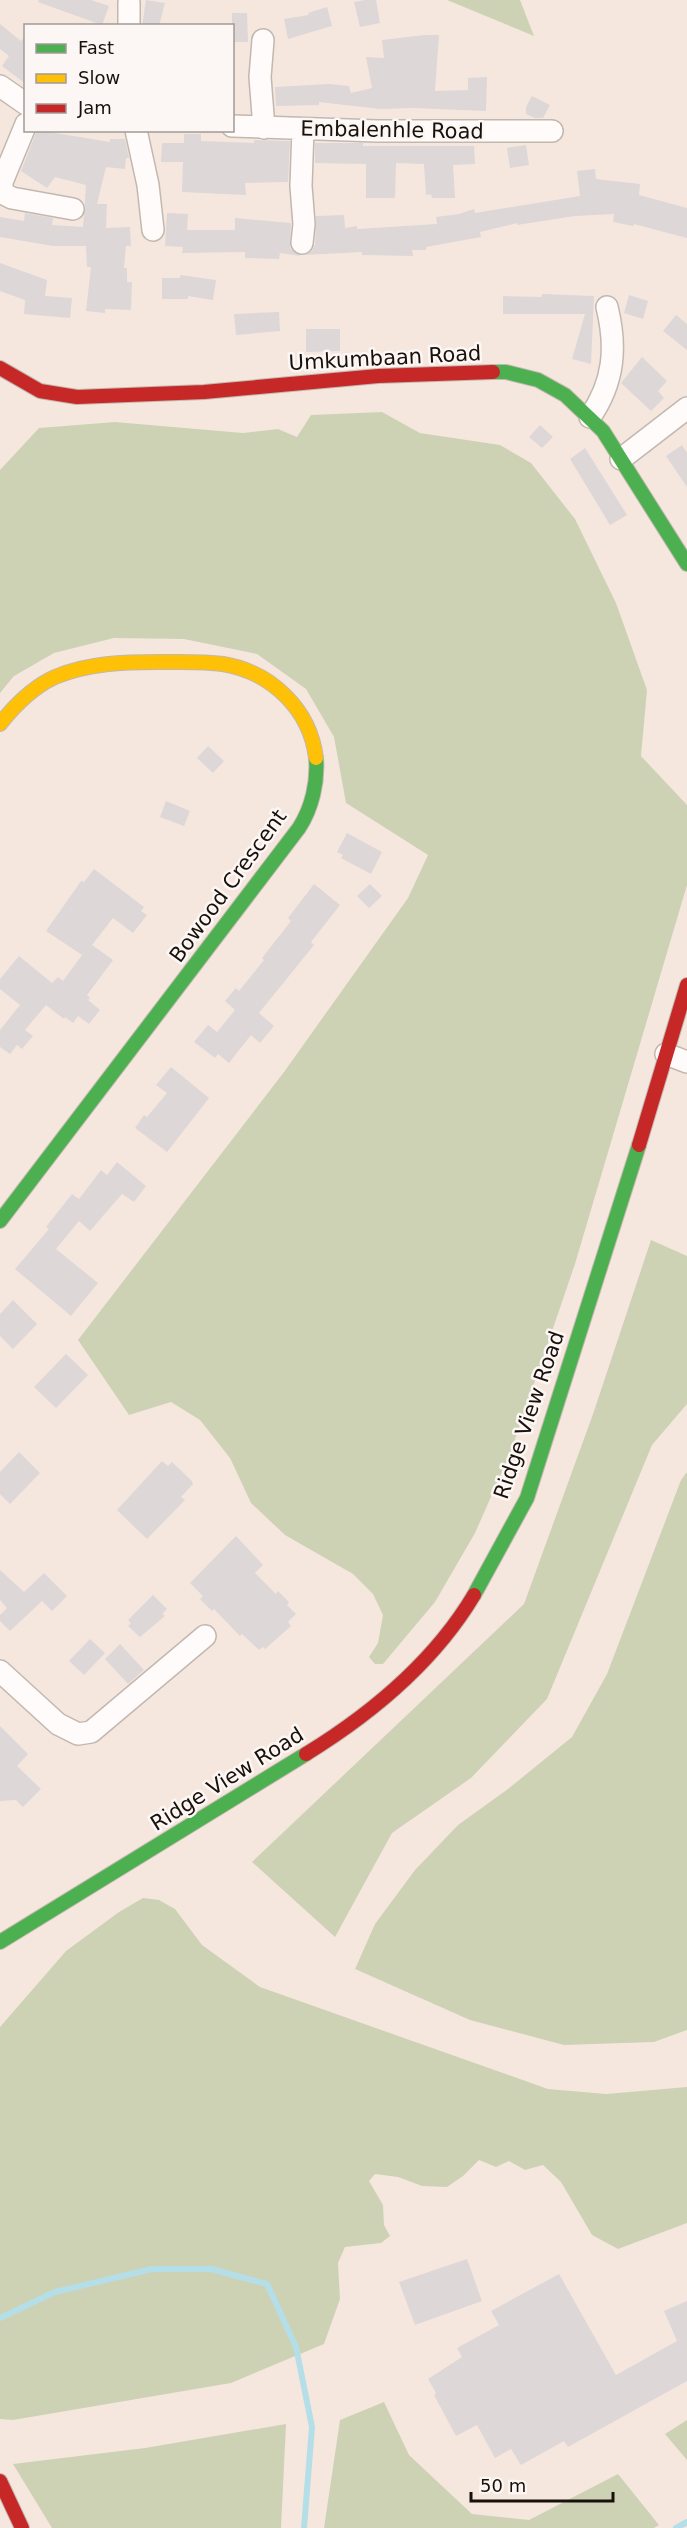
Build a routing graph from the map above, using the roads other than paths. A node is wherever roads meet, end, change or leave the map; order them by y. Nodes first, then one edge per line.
1 (129, 3) dead end
2 (129, 24) edge
3 (263, 40) dead end
4 (0, 86) edge
5 (24, 103) edge
6 (234, 126) edge
7 (264, 128) junction
8 (24, 129) edge
9 (303, 129) junction
10 (552, 131) dead end
11 (136, 132) edge
12 (73, 209) dead end
13 (153, 230) dead end
14 (302, 243) dead end
15 (607, 308) dead end
16 (0, 368) edge
17 (687, 408) edge
18 (590, 417) junction
19 (621, 459) junction
20 (687, 564) edge
21 (0, 723) edge
22 (687, 985) edge
23 (666, 1054) junction
24 (687, 1062) edge
25 (0, 1221) edge
26 (205, 1636) dead end
27 (0, 1671) edge
28 (0, 1942) edge
29 (0, 2481) edge
30 (22, 2528) edge

1 - 2 street
3 - 7 street
4 - 5 street
6 - 7 street, Embalenhle Road
7 - 9 street, Embalenhle Road
8 - 12 street
9 - 10 street, Embalenhle Road
9 - 14 street
11 - 13 street
15 - 18 street
16 - 18 street, Umkumbaan Road
17 - 19 street
18 - 19 street, Umkumbaan Road
19 - 20 street, Umkumbaan Road
21 - 25 street, Bowood Crescent
22 - 23 street, Ridge View Road
23 - 24 street
23 - 28 street, Ridge View Road
26 - 27 street
29 - 30 street

